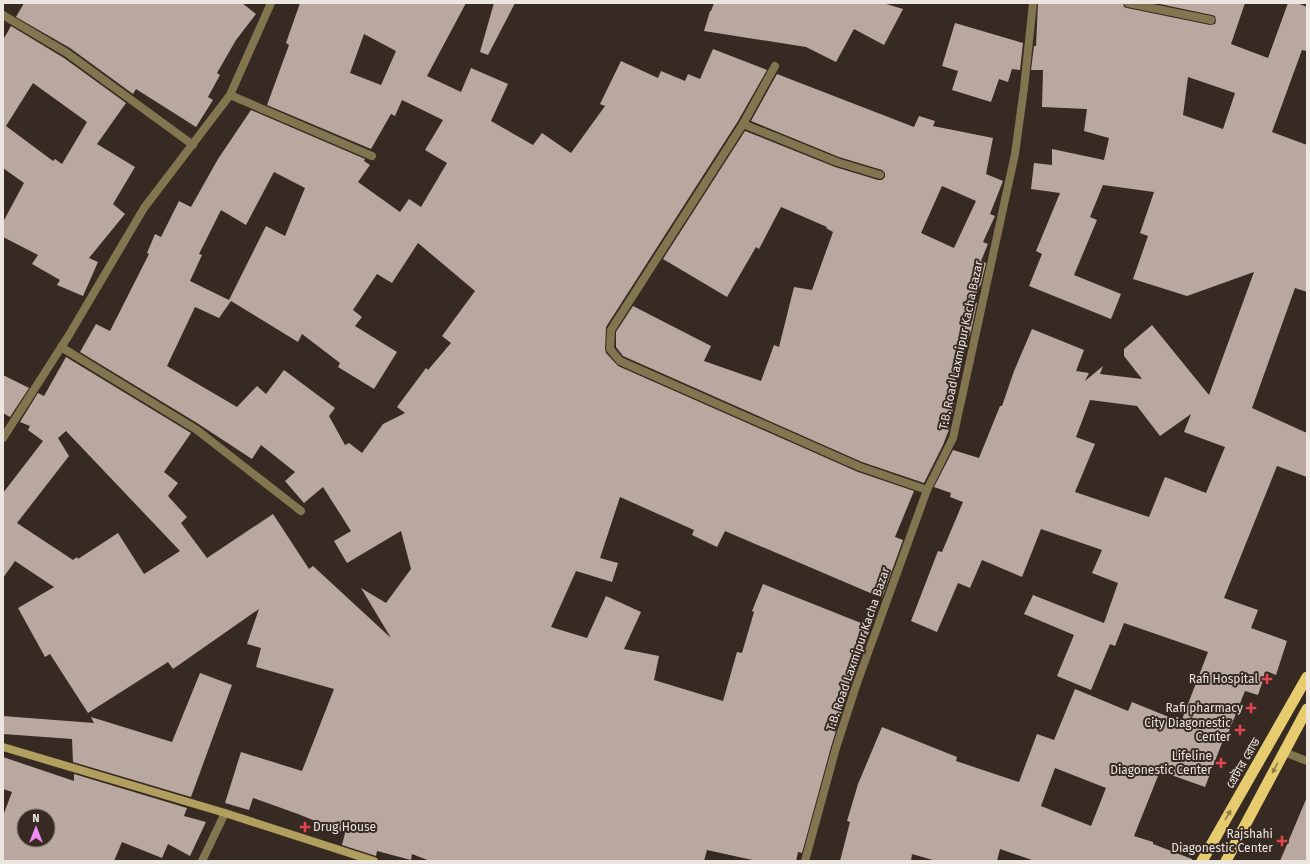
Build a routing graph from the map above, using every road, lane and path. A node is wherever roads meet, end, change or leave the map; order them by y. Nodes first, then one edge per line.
1 (271, 3) edge
2 (1033, 3) edge
3 (1128, 3) edge
4 (3, 15) edge
5 (1211, 20) dead end
6 (775, 66) dead end
7 (230, 95) junction
8 (743, 124) junction
9 (192, 145) junction
10 (372, 156) dead end
11 (880, 175) dead end
12 (61, 347) junction
13 (3, 438) edge
14 (927, 490) junction
15 (301, 511) dead end
16 (1307, 677) edge
17 (1290, 708) junction
18 (1305, 712) edge
19 (3, 747) edge
20 (1284, 752) junction
21 (1307, 761) edge
22 (225, 814) junction
23 (202, 861) edge
24 (374, 861) edge
25 (805, 861) edge
26 (1202, 861) edge
27 (1226, 861) edge

1 - 7 street
2 - 14 street, T.B. Road Laxmipur Kacha Bazar
3 - 5 street
4 - 9 street
6 - 8 street
7 - 9 street
7 - 10 street
8 - 11 street
8 - 14 street
9 - 12 street
12 - 13 street
12 - 15 street
14 - 25 street, T.B. Road Laxmipur Kacha Bazar
16 - 17 highway, গ্রেটার রোড
17 - 18 highway
26 -> 17 highway, গ্রেটার রোড
18 - 20 highway
19 - 22 main road
20 - 21 street
20 -> 27 highway
22 - 23 street
22 - 24 main road

